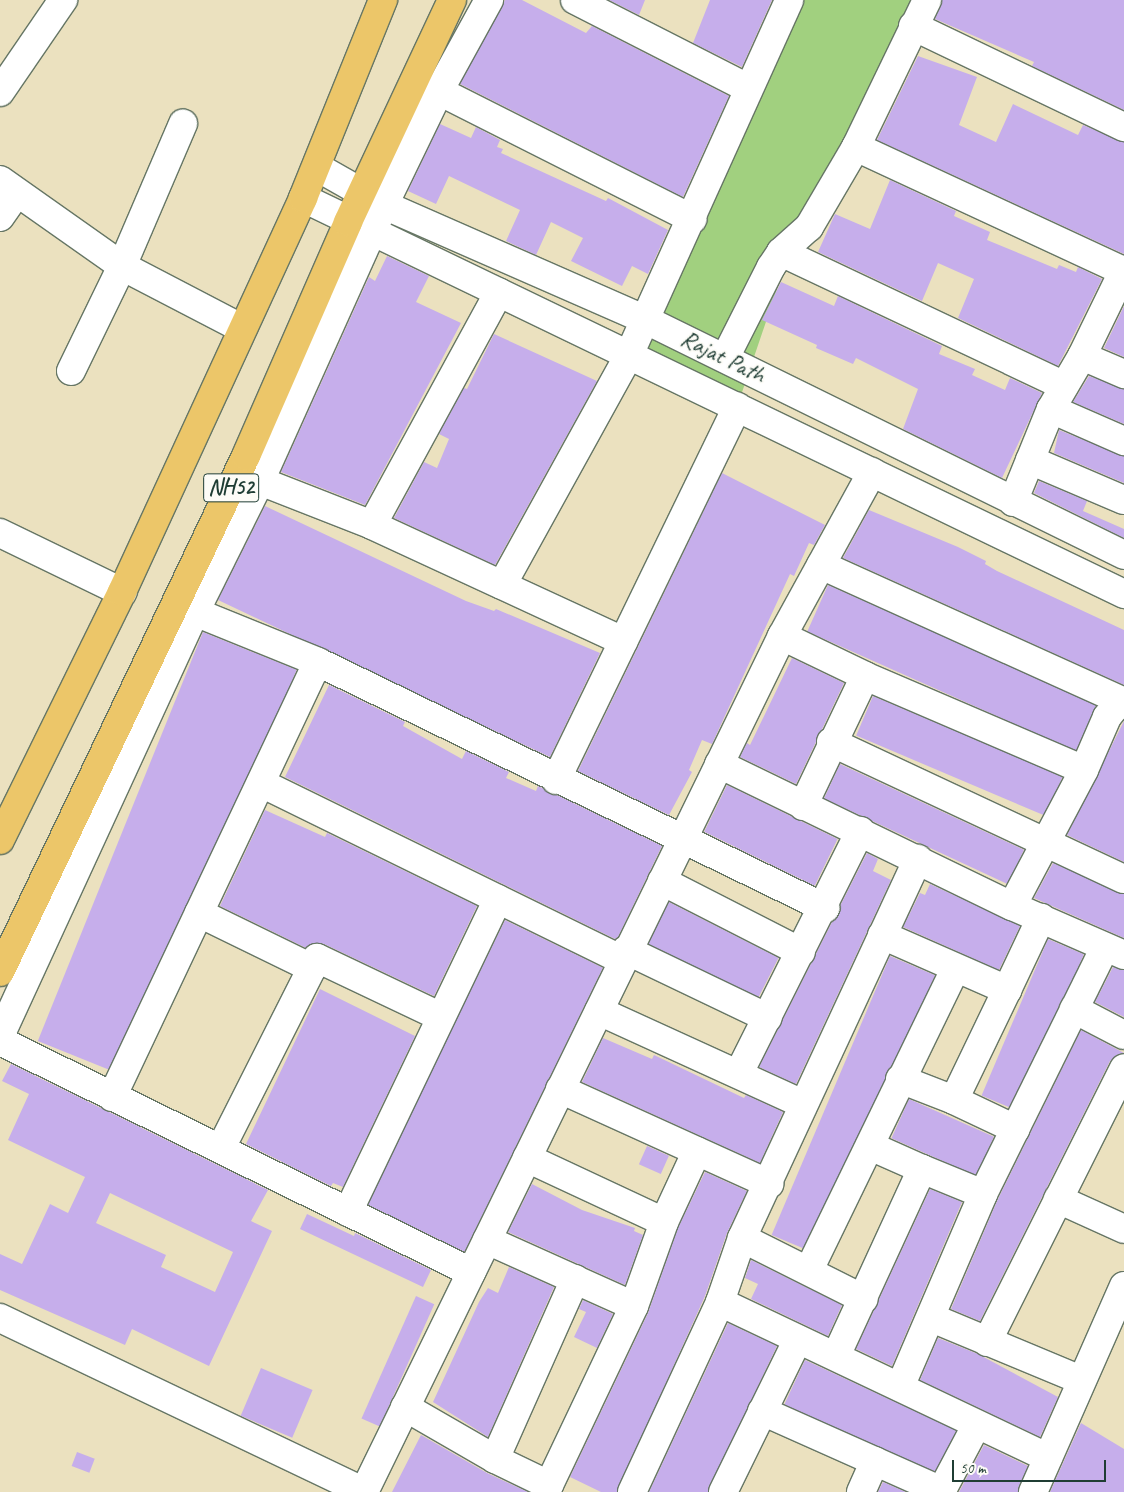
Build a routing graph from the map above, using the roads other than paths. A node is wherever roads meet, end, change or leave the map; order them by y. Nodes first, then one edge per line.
1 (63, 0) edge
2 (384, 0) edge
3 (452, 0) edge
4 (488, 0) edge
5 (790, 0) edge
6 (926, 0) edge
7 (581, 1) edge
8 (913, 26) junction
9 (748, 88) junction
10 (439, 91) junction
11 (0, 92) edge
12 (184, 124) dead end
13 (1124, 128) edge
14 (856, 147) junction
15 (317, 167) junction
16 (8, 187) edge
17 (303, 198) junction
18 (373, 199) junction
19 (0, 217) edge
20 (692, 219) junction
21 (360, 227) junction
22 (781, 252) junction
23 (122, 266) junction
24 (1124, 270) edge
25 (499, 292) junction
26 (1115, 312) edge
27 (644, 319) junction
28 (241, 328) junction
29 (629, 355) junction
30 (1082, 356) junction
31 (725, 358) junction
32 (71, 371) dead end
33 (1124, 374) edge
34 (1058, 397) junction
35 (737, 407) junction
36 (1124, 441) edge
37 (1030, 460) junction
38 (872, 472) junction
39 (260, 481) junction
40 (1124, 500) edge
41 (1013, 502) junction
42 (372, 525) junction
43 (0, 532) edge
44 (1124, 555) edge
45 (822, 565) junction
46 (502, 585) junction
47 (122, 592) junction
48 (1124, 594) edge
49 (196, 612) junction
50 (782, 636) junction
51 (623, 641) junction
52 (318, 662) junction
53 (865, 676) junction
54 (1124, 703) edge
55 (831, 742) junction
56 (720, 764) junction
57 (1084, 770) junction
58 (556, 780) junction
59 (261, 783) junction
60 (803, 806) junction
61 (860, 832) junction
62 (683, 838) junction
63 (0, 840) edge
64 (1045, 842) junction
65 (918, 859) junction
66 (1121, 870) edge
67 (662, 881) junction
68 (498, 899) junction
69 (1012, 906) junction
70 (825, 908) junction
71 (199, 913) junction
72 (1041, 918) junction
73 (882, 935) junction
74 (1115, 951) edge
75 (801, 952) junction
76 (624, 955) junction
77 (312, 968) junction
78 (955, 970) junction
79 (0, 972) edge
80 (1007, 990) junction
81 (1074, 1009) junction
82 (599, 1011) junction
83 (441, 1018) junction
84 (768, 1018) junction
85 (0, 1036) edge
86 (1124, 1036) edge
87 (0, 1041) edge
88 (1124, 1068) edge
89 (739, 1073) junction
90 (900, 1079) junction
91 (560, 1089) junction
92 (112, 1096) junction
93 (954, 1100) junction
94 (803, 1104) junction
95 (1015, 1128) junction
96 (870, 1146) junction
97 (221, 1148) junction
98 (697, 1151) junction
99 (527, 1158) junction
100 (922, 1169) junction
101 (770, 1184) junction
102 (983, 1194) junction
103 (1058, 1199) junction
104 (348, 1212) junction
105 (664, 1222) junction
106 (1124, 1229) edge
107 (742, 1238) junction
108 (487, 1240) junction
109 (809, 1270) junction
110 (471, 1272) junction
111 (575, 1279) junction
112 (1124, 1286) edge
113 (864, 1299) junction
114 (720, 1302) junction
115 (634, 1306) junction
116 (0, 1318) edge
117 (932, 1318) junction
118 (798, 1338) junction
119 (987, 1342) junction
120 (836, 1356) junction
121 (1081, 1380) junction
122 (900, 1387) junction
123 (405, 1407) junction
124 (762, 1411) junction
125 (976, 1426) junction
126 (1048, 1458) junction
127 (495, 1459) junction
128 (875, 1461) junction
129 (555, 1489) edge
130 (942, 1491) edge
131 (364, 1492) edge
132 (632, 1492) edge
133 (723, 1492) edge
134 (861, 1492) edge
135 (1033, 1492) edge

1 - 11 street
2 - 15 highway, NH52
3 - 18 highway, NH52
4 - 10 street
5 - 9 street
6 - 8 street
7 - 9 street
8 - 13 street
8 - 14 street
9 - 20 street
10 - 18 street
10 - 20 street
12 - 23 street
14 - 22 street
14 - 24 street
15 - 17 highway, NH52
15 - 18 street, Rajat Path
16 - 19 street
16 - 23 street
17 - 21 street, Rajat Path
17 - 28 highway, NH52
18 - 21 highway, NH52
18 - 27 street, Rajat Path
20 - 27 street
21 - 25 street, Rajat Path
21 - 39 street
21 - 79 highway, NH52
22 - 31 street
22 - 34 street
23 - 28 street
23 - 32 street
24 - 26 street
25 - 29 street, Rajat Path
25 - 42 street
26 - 30 street
27 - 29 street
27 - 31 street, Rajat Path
28 - 47 highway, NH52
29 - 35 street, Rajat Path
29 - 46 street
30 - 33 street
30 - 34 street
31 - 41 street, Rajat Path
34 - 36 street
34 - 37 street
35 - 38 street, Rajat Path
35 - 51 street
37 - 40 street
37 - 41 street
38 - 45 street
38 - 48 street, Rajat Path
39 - 42 street
39 - 49 street
41 - 44 street, Rajat Path
42 - 46 street
43 - 47 street
45 - 50 street
45 - 54 street
46 - 51 street
47 - 63 highway, NH52
49 - 52 street
49 - 85 street
50 - 53 street
50 - 56 street
51 - 58 street
52 - 58 street
52 - 59 street
53 - 55 street
53 - 57 street
54 - 57 street
55 - 60 street
55 - 64 street
56 - 60 street
56 - 62 street
57 - 64 street
58 - 62 street
59 - 68 street
59 - 71 street
60 - 61 street
61 - 65 street
61 - 70 street
62 - 67 street
62 - 70 street
64 - 66 street
64 - 69 street
65 - 69 street
65 - 73 street
67 - 75 street
67 - 76 street
68 - 76 street
68 - 83 street
69 - 72 street
70 - 75 street
71 - 77 street
71 - 92 street
72 - 74 street
72 - 80 street
73 - 78 street
73 - 94 street
74 - 81 street
75 - 84 street
76 - 82 street
76 - 84 street
77 - 83 street
77 - 97 street
78 - 80 street
78 - 90 street
80 - 93 street
81 - 86 street
81 - 95 street
82 - 89 street
82 - 91 street
83 - 104 street
84 - 89 street
87 - 92 street
88 - 103 street
89 - 94 street
90 - 93 street
90 - 96 street
91 - 98 street
91 - 99 street
92 - 97 street
93 - 95 street
94 - 101 street
95 - 102 street
96 - 100 street
96 - 109 street
97 - 104 street
98 - 101 street
98 - 105 street
99 - 105 street
99 - 108 street
100 - 102 street
100 - 113 street
101 - 107 street
102 - 117 street
103 - 106 street
103 - 119 street
104 - 110 street
105 - 115 street
107 - 109 street
107 - 114 street
108 - 110 street
108 - 111 street
109 - 113 street
110 - 123 street
111 - 115 street
111 - 127 street
112 - 121 street
113 - 120 street
114 - 118 street
114 - 132 street
115 - 129 street
116 - 131 street
117 - 119 street
117 - 122 street
118 - 120 street
118 - 124 street
119 - 121 street
120 - 122 street
121 - 126 street
122 - 125 street
123 - 127 street
123 - 131 street
124 - 128 street
124 - 133 street
125 - 126 street
125 - 130 street
126 - 135 street
127 - 129 street
128 - 130 street
128 - 134 street

